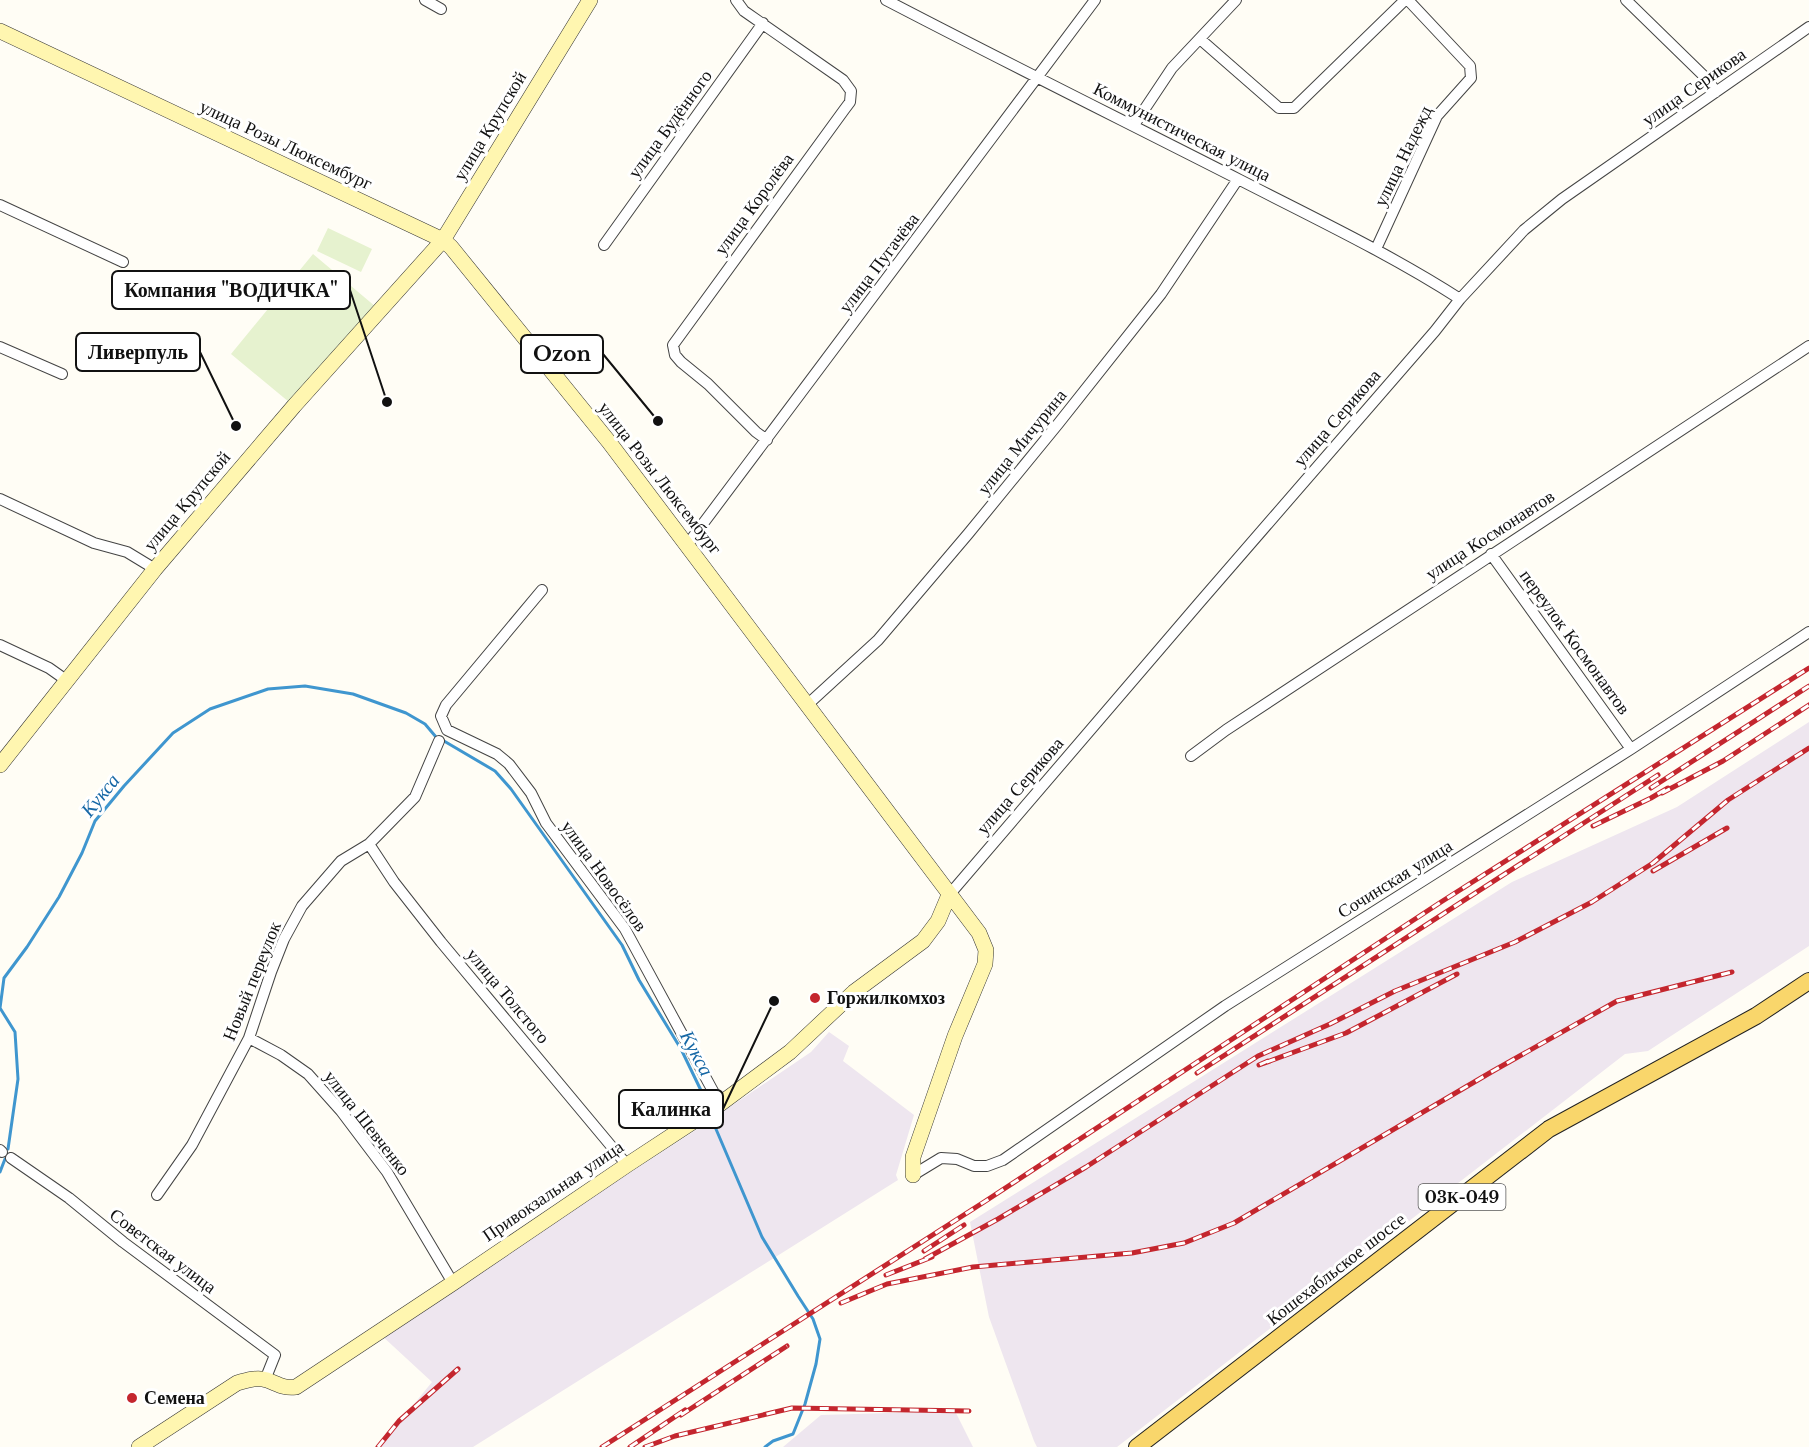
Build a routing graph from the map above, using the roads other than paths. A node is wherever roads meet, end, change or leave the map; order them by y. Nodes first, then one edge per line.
1 (425, 0) edge
2 (590, 0) edge
3 (736, 0) edge
4 (886, 0) edge
5 (1095, 0) edge
6 (1236, 0) edge
7 (1407, 0) edge
8 (1626, 0) edge
9 (441, 9) dead end
10 (763, 23) junction
11 (1809, 27) edge
12 (0, 31) edge
13 (1200, 39) junction
14 (1037, 79) junction
15 (1716, 92) junction
16 (1134, 125) junction
17 (1238, 179) junction
18 (0, 205) edge
19 (443, 240) junction
20 (604, 245) dead end
21 (1376, 249) junction
22 (123, 262) dead end
23 (1460, 299) junction
24 (1809, 346) edge
25 (0, 347) edge
26 (62, 374) dead end
27 (767, 440) junction
28 (0, 499) edge
29 (687, 545) junction
30 (1491, 554) junction
31 (155, 569) junction
32 (542, 590) dead end
33 (1809, 632) edge
34 (0, 645) edge
35 (66, 680) junction
36 (806, 706) junction
37 (439, 741) dead end
38 (1631, 749) junction
39 (1191, 756) dead end
40 (0, 765) edge
41 (369, 844) junction
42 (949, 895) junction
43 (1809, 981) edge
44 (249, 1038) junction
45 (713, 1108) junction
46 (4, 1153) edge
47 (627, 1165) junction
48 (913, 1175) joint
49 (157, 1195) dead end
50 (453, 1283) junction
51 (266, 1380) junction
52 (139, 1447) edge
53 (1137, 1447) edge

1 - 9 street
2 - 19 street, улица Крупской
3 - 10 street, улица Королёва
4 - 14 street, Коммунистическая улица
5 - 14 street, улица Пугачёва
6 - 13 street
7 - 13 street, улица Надежд
7 - 21 street, улица Надежд
8 - 15 street
10 - 20 street, улица Будённого
10 - 27 street, улица Королёва
11 - 15 street, улица Серикова
12 - 19 street, улица Розы Люксембург
13 - 16 street
14 - 16 street, Коммунистическая улица
14 - 27 street, улица Пугачёва
15 - 23 street, улица Серикова
16 - 17 street, Коммунистическая улица
17 - 21 street, Коммунистическая улица
17 - 36 street, улица Мичурина
18 - 22 street
19 - 29 street, улица Розы Люксембург
19 - 31 street, улица Крупской
21 - 23 street, Коммунистическая улица
23 - 42 street, улица Серикова
24 - 30 street, улица Космонавтов
25 - 26 street
27 - 29 street, улица Пугачёва
28 - 31 street
29 - 36 street, улица Розы Люксембург
30 - 38 street, переулок Космонавтов
30 - 39 street, улица Космонавтов
31 - 35 street, улица Крупской
32 - 45 street, улица Новосёлов
33 - 38 street, Сочинская улица
34 - 35 street
35 - 40 street, улица Крупской
36 - 42 street, улица Розы Люксембург
37 - 41 street, Новый переулок
38 - 48 street, Сочинская улица
41 - 44 street, Новый переулок
41 - 47 street, улица Толстого
42 - 45 street, Привокзальная улица
42 - 48 street, улица Розы Люксембург
43 - 53 main road, Кошехабльское шоссе / 03К-049
44 - 49 street, Новый переулок
44 - 50 street, улица Шевченко
45 - 47 street, Привокзальная улица
46 - 51 street, Советская улица
47 - 50 street, Привокзальная улица
50 - 51 street, Привокзальная улица
51 - 52 street, Привокзальная улица

